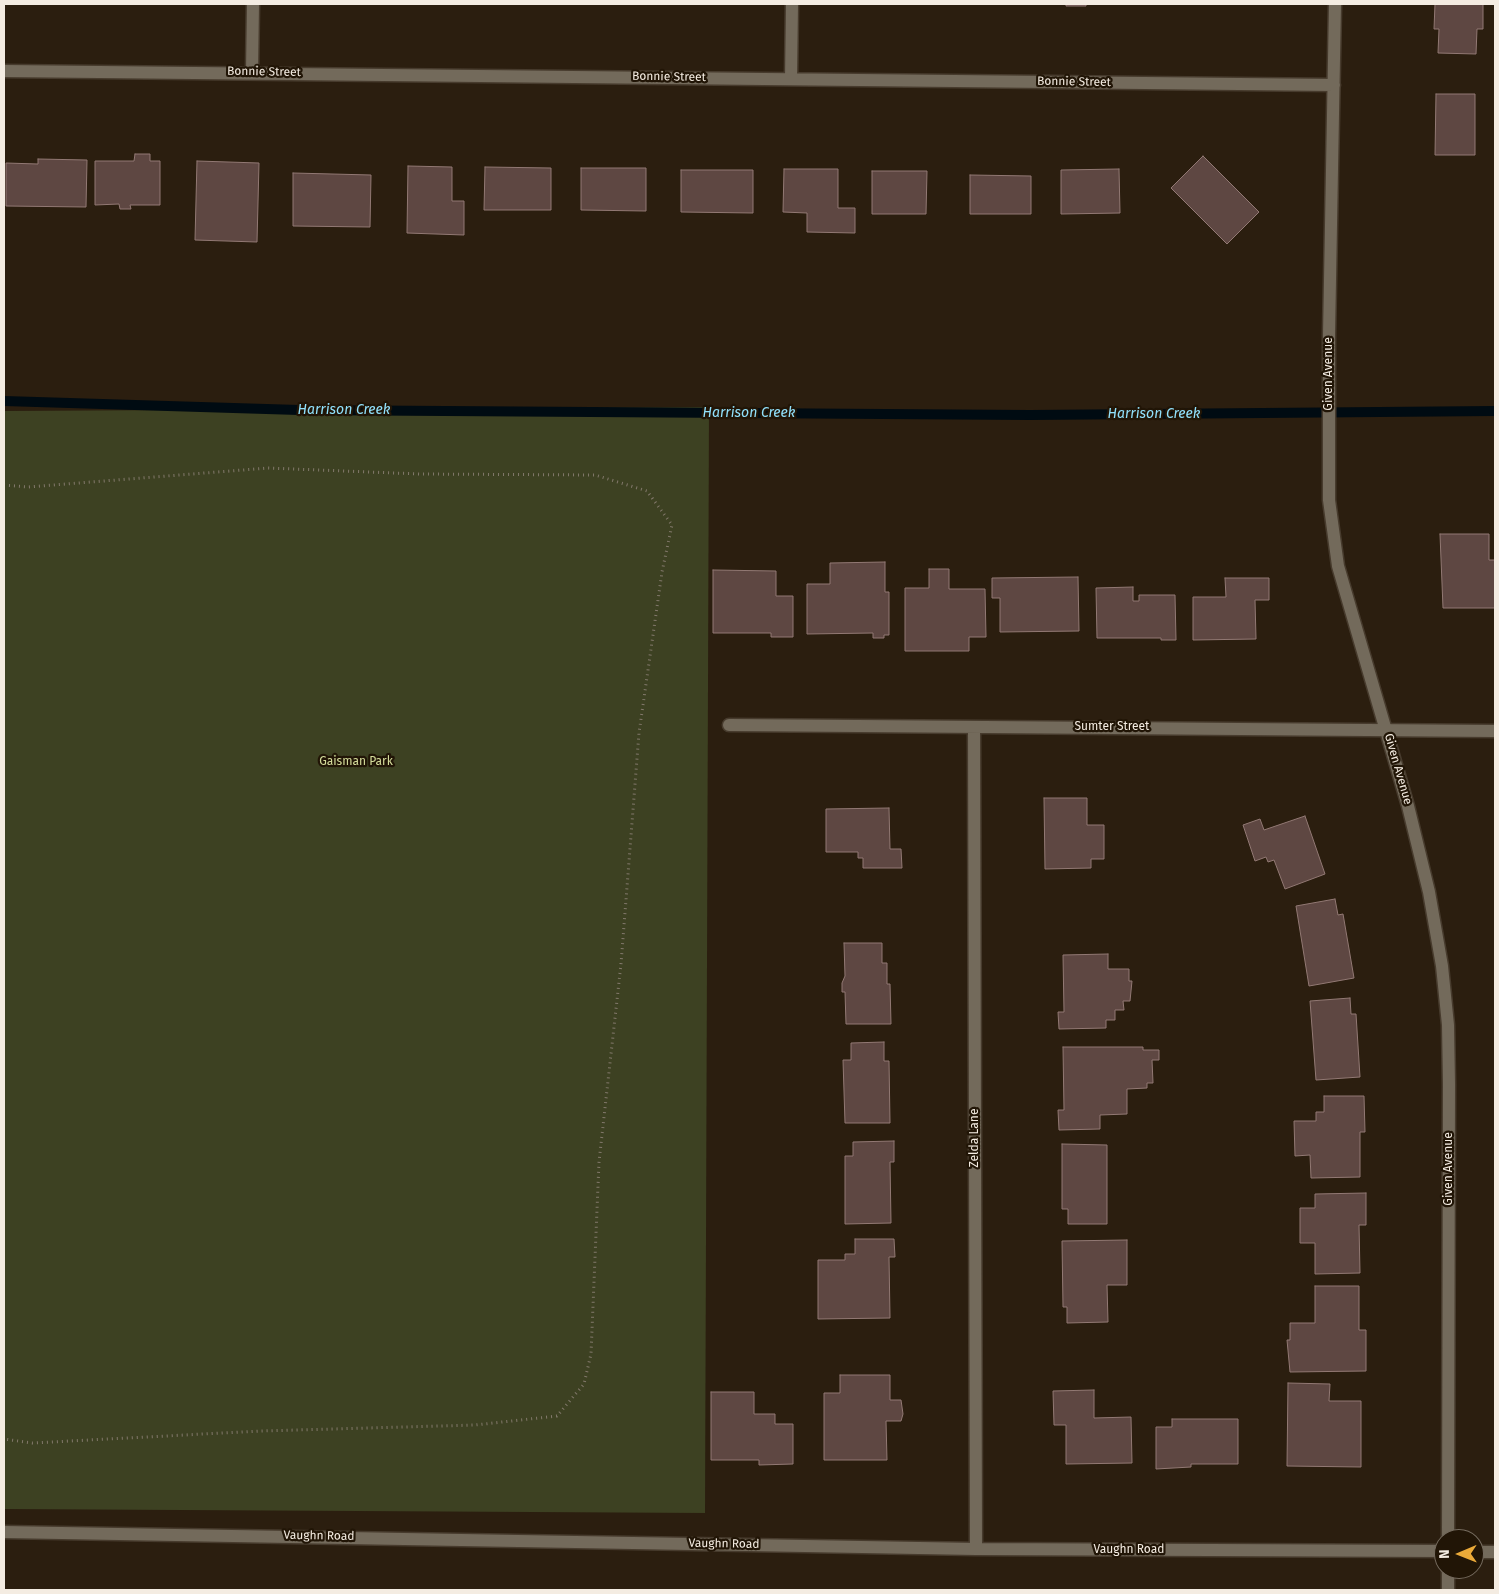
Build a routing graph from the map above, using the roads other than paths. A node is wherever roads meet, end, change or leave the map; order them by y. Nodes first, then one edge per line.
1 (253, 4) edge
2 (792, 4) edge
3 (1335, 4) edge
4 (4, 70) edge
5 (252, 72) junction
6 (791, 79) junction
7 (1334, 85) junction
8 (729, 725) dead end
9 (974, 726) junction
10 (1386, 729) junction
11 (1495, 732) edge
12 (1448, 1529) edge
13 (4, 1532) edge
14 (976, 1549) junction
15 (1434, 1551) edge

1 - 5 street
2 - 6 street
3 - 7 street, Given Avenue
4 - 5 street, Bonnie Street
5 - 6 street, Bonnie Street
6 - 7 street, Bonnie Street
7 - 10 street, Given Avenue
8 - 9 street, Sumter Street
9 - 10 street, Sumter Street
9 - 14 street, Zelda Lane
10 - 11 street, Sumter Street
10 - 12 street, Given Avenue
13 - 14 street, Vaughn Road
14 - 15 street, Vaughn Road

